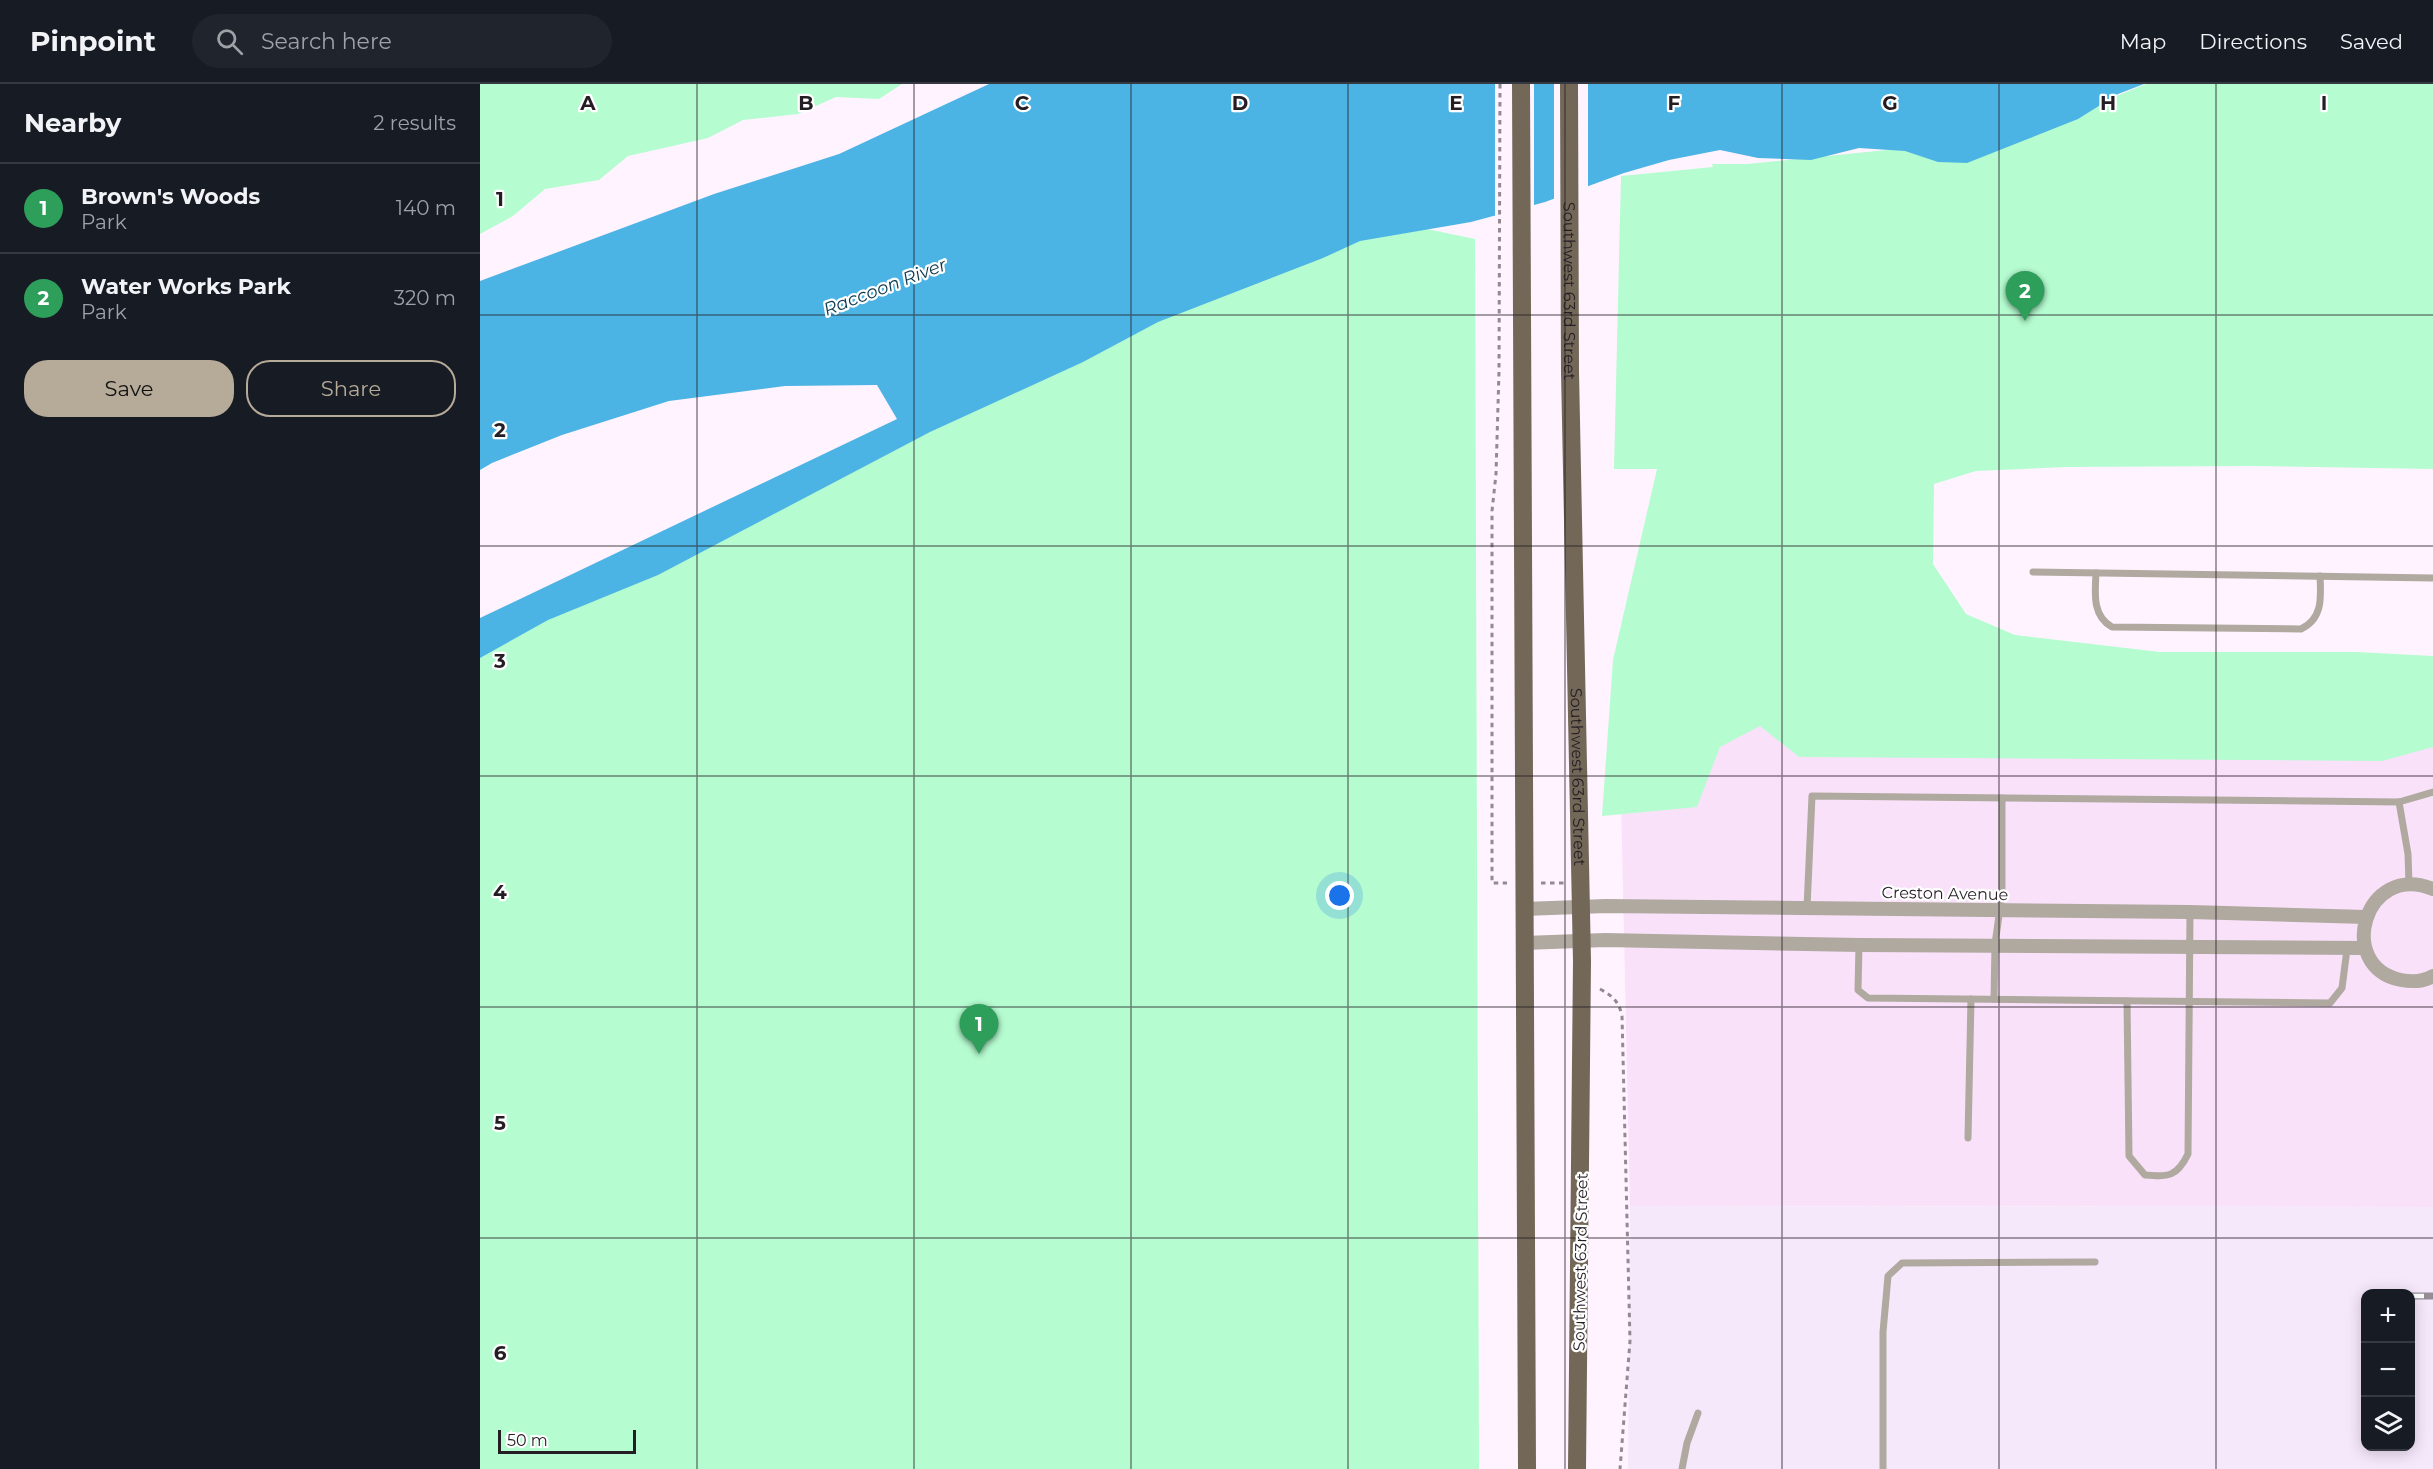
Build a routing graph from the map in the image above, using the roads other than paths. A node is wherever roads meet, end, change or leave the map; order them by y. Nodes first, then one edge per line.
1 (1521, 84) edge
2 (1569, 84) edge
3 (2033, 572) dead end
4 (2096, 573) junction
5 (2320, 576) junction
6 (2433, 578) edge
7 (2433, 792) edge
8 (2002, 798) junction
9 (2399, 802) junction
10 (2409, 884) junction
11 (2433, 889) edge
12 (1580, 906) junction
13 (1808, 908) junction
14 (1523, 909) junction
15 (1998, 910) junction
16 (2190, 912) junction
17 (2366, 917) junction
18 (1580, 941) junction
19 (1524, 943) junction
20 (1995, 944) junction
21 (1858, 945) junction
22 (2190, 945) junction
23 (2366, 948) junction
24 (2347, 949) junction
25 (2433, 976) edge
26 (1971, 999) junction
27 (1994, 999) junction
28 (2127, 1001) junction
29 (2188, 1002) junction
30 (1968, 1138) dead end
31 (2095, 1262) dead end
32 (1698, 1413) dead end
33 (1527, 1469) edge
34 (1577, 1469) edge
35 (1682, 1469) edge
36 (1883, 1469) edge

1 - 14 main road
2 - 12 main road, Southwest 63rd Street
3 - 4 lane
4 - 5 lane
4 - 5 lane
5 - 6 lane
7 - 9 lane
8 - 9 lane
8 - 13 lane
8 - 15 lane
9 - 10 lane
10 - 11 street
10 - 17 street
12 - 13 street, Creston Avenue
12 - 14 street, Creston Avenue
12 - 18 main road, Southwest 63rd Street
13 - 15 street, Creston Avenue
14 - 19 main road
15 - 16 street, Creston Avenue
15 - 20 lane
16 - 17 street, Creston Avenue
16 - 22 lane
17 - 23 street
18 - 19 street
18 - 21 street
18 - 34 main road, Southwest 63rd Street
19 - 33 main road
20 - 21 street
20 - 22 street
20 - 27 lane
21 - 26 lane
22 - 24 street
22 - 29 lane
23 - 24 street
23 - 25 street
24 - 29 lane
26 - 27 lane
26 - 30 lane
27 - 28 lane
28 - 29 lane
28 - 29 lane
31 - 36 lane
32 - 35 lane

